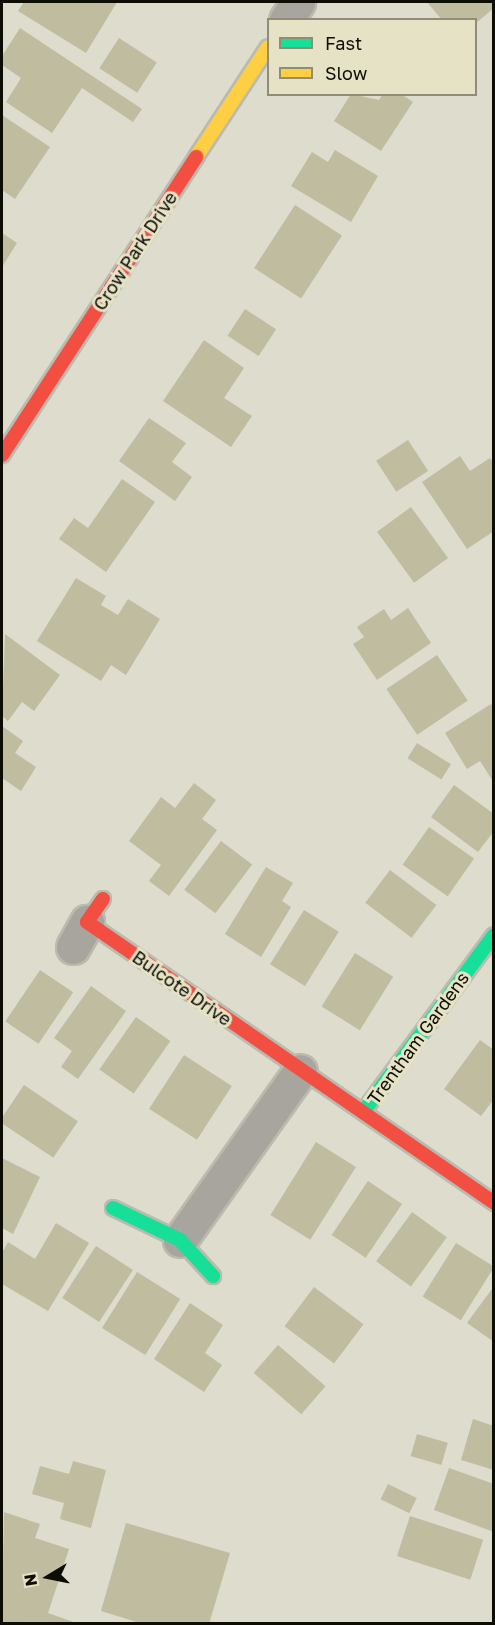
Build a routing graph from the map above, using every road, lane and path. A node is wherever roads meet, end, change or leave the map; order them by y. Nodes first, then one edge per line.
1 (298, 2) edge
2 (287, 18) edge
3 (267, 49) edge
4 (2, 455) edge
5 (88, 923) dead end
6 (494, 935) edge
7 (300, 1071) junction
8 (363, 1112) junction
9 (494, 1203) edge
10 (113, 1208) dead end
11 (180, 1240) junction
12 (213, 1276) dead end

1 - 2 street
3 - 4 street, Crow Park Drive
5 - 7 street, Bulcote Drive
6 - 8 street, Trentham Gardens
7 - 8 street, Bulcote Drive
7 - 11 street
8 - 9 street, Bulcote Drive
10 - 11 street
11 - 12 street

